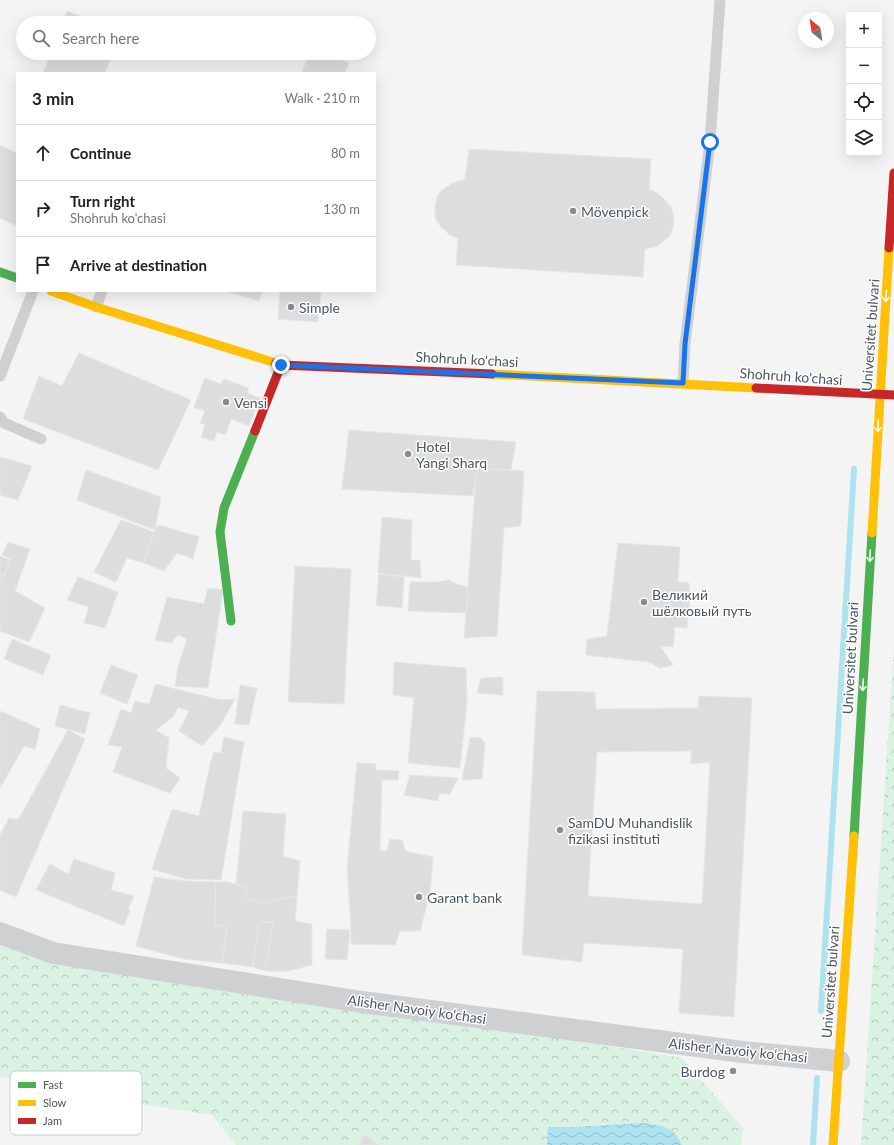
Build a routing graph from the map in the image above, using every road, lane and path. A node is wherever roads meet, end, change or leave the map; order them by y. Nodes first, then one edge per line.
1 (720, 0) edge
2 (894, 173) edge
3 (0, 272) edge
4 (16, 278) edge
5 (33, 292) edge
6 (54, 292) edge
7 (102, 292) edge
8 (96, 307) junction
9 (281, 365) junction
10 (0, 376) edge
11 (683, 383) junction
12 (880, 394) junction
13 (894, 395) edge
14 (0, 417) edge
15 (41, 439) dead end
16 (231, 621) dead end
17 (0, 933) edge
18 (839, 1061) junction
19 (833, 1145) edge

1 - 11 lane
2 -> 12 main road, Universitet bulvari
3 - 4 main road
5 - 10 lane
6 - 8 main road, Shohruh ko'chasi
7 - 8 lane
8 - 9 main road, Shohruh ko'chasi
9 - 11 main road, Shohruh ko'chasi
9 - 16 main road
11 - 12 main road, Shohruh ko'chasi
12 - 13 main road, Shohruh ko'chasi
12 -> 18 main road, Universitet bulvari
14 - 15 lane
17 - 18 street, Alisher Navoiy ko'chasi
18 - 19 main road, Universitet bulvari

